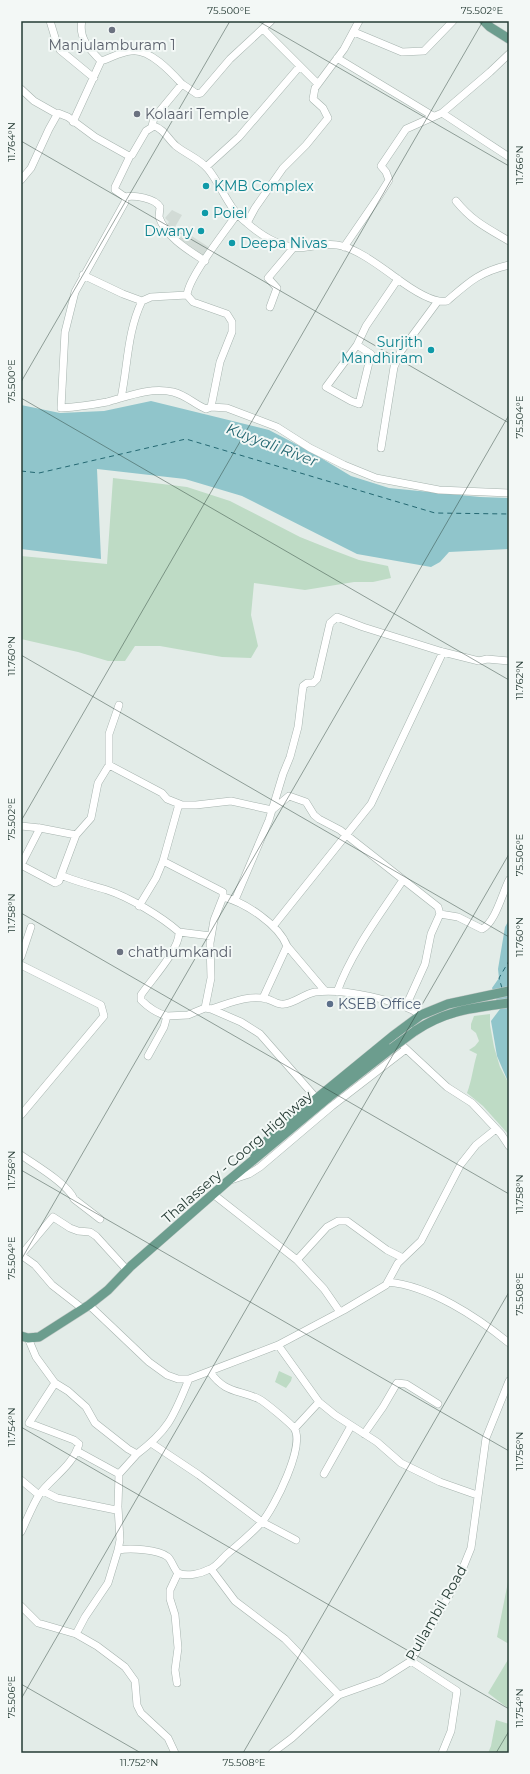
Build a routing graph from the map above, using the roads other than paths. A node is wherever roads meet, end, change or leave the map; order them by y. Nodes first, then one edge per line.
1 (50, 21) edge
2 (82, 21) edge
3 (271, 21) edge
4 (359, 21) edge
5 (453, 21) edge
6 (484, 21) edge
7 (263, 29) junction
8 (354, 32) junction
9 (509, 39) edge
10 (509, 54) edge
11 (338, 58) junction
12 (101, 60) junction
13 (300, 66) junction
14 (94, 78) junction
15 (182, 84) junction
16 (318, 84) junction
17 (21, 89) edge
18 (442, 113) junction
19 (57, 114) junction
20 (433, 116) junction
21 (74, 122) junction
22 (152, 126) junction
23 (130, 156) junction
24 (509, 157) edge
25 (206, 167) junction
26 (21, 180) edge
27 (125, 197) junction
28 (456, 201) dead end
29 (237, 214) junction
30 (247, 223) junction
31 (509, 241) edge
32 (294, 247) junction
33 (344, 247) junction
34 (205, 261) junction
35 (509, 265) edge
36 (83, 276) junction
37 (398, 279) junction
38 (187, 295) junction
39 (142, 301) junction
40 (438, 301) junction
41 (270, 307) dead end
42 (357, 345) junction
43 (121, 398) junction
44 (211, 407) junction
45 (381, 448) dead end
46 (509, 493) edge
47 (443, 652) junction
48 (509, 661) edge
49 (118, 705) dead end
50 (109, 765) junction
51 (179, 804) junction
52 (272, 810) junction
53 (21, 826) edge
54 (40, 828) junction
55 (346, 834) junction
56 (76, 835) junction
57 (164, 861) junction
58 (21, 865) edge
59 (61, 875) junction
60 (403, 880) junction
61 (509, 880) edge
62 (224, 897) junction
63 (235, 900) junction
64 (139, 906) junction
65 (440, 914) junction
66 (274, 925) junction
67 (31, 927) dead end
68 (179, 932) junction
69 (211, 936) junction
70 (287, 946) junction
71 (21, 957) edge
72 (21, 964) edge
73 (325, 991) junction
74 (509, 991) edge
75 (337, 992) junction
76 (263, 998) junction
77 (509, 1002) edge
78 (406, 1006) junction
79 (208, 1009) junction
80 (422, 1015) junction
81 (167, 1016) junction
82 (394, 1035) junction
83 (406, 1050) junction
84 (148, 1056) dead end
85 (317, 1099) junction
86 (24, 1105) edge
87 (21, 1115) edge
88 (496, 1129) junction
89 (509, 1146) edge
90 (21, 1155) edge
91 (250, 1163) junction
92 (228, 1181) junction
93 (213, 1194) junction
94 (100, 1219) dead end
95 (21, 1255) edge
96 (403, 1258) junction
97 (297, 1260) junction
98 (127, 1270) junction
99 (388, 1282) junction
100 (86, 1307) junction
101 (340, 1312) junction
102 (25, 1337) edge
103 (509, 1343) edge
104 (278, 1345) junction
105 (210, 1372) junction
106 (189, 1378) junction
107 (509, 1382) edge
108 (55, 1383) junction
109 (319, 1402) junction
110 (438, 1404) dead end
111 (351, 1426) junction
112 (295, 1428) junction
113 (364, 1434) junction
114 (151, 1443) junction
115 (77, 1451) junction
116 (137, 1454) junction
117 (119, 1474) junction
118 (324, 1474) dead end
119 (21, 1480) edge
120 (41, 1493) junction
121 (477, 1495) junction
122 (118, 1506) junction
123 (262, 1522) junction
124 (21, 1532) edge
125 (296, 1540) dead end
126 (118, 1550) junction
127 (211, 1569) junction
128 (178, 1573) junction
129 (21, 1606) edge
130 (76, 1634) junction
131 (411, 1661) junction
132 (177, 1683) dead end
133 (339, 1695) junction
134 (175, 1753) edge
135 (272, 1753) edge
136 (442, 1753) edge

1 - 14 street
2 - 12 street
3 - 7 street
4 - 8 street
5 - 8 street
6 - 9 main road
7 - 13 street
7 - 15 street
8 - 11 street
10 - 18 street
11 - 16 street
11 - 20 street
12 - 14 street
12 - 15 street
13 - 16 street
13 - 25 street
14 - 21 street
15 - 22 street
16 - 30 street
17 - 19 street
18 - 20 street
18 - 24 street
19 - 21 street
19 - 26 street
20 - 33 street
21 - 23 street
22 - 23 street
22 - 25 street
23 - 27 street
25 - 29 street
27 - 34 street
27 - 36 street
28 - 31 street
29 - 30 street
29 - 34 street
30 - 32 street
32 - 33 street
32 - 41 street
33 - 37 street
34 - 38 street
35 - 40 street
36 - 39 street
36 - 43 street
37 - 40 street
37 - 42 street
38 - 39 street
38 - 44 street
39 - 43 street
40 - 45 street
42 - 42 street
43 - 44 street
44 - 46 street
47 - 48 street
47 - 52 street
47 - 55 street
49 - 50 street
50 - 51 street
50 - 56 street
51 - 52 street
51 - 57 street
52 - 55 street
52 - 63 street
53 - 54 street
54 - 56 street
54 - 58 street
55 - 60 street
55 - 66 street
56 - 59 street
57 - 62 street
57 - 64 street
58 - 59 street
59 - 64 street
60 - 65 street
60 - 75 street
61 - 65 street
62 - 63 street
62 - 69 street
63 - 66 street
64 - 68 street
65 - 78 street
66 - 70 street
67 - 71 street
68 - 69 street
68 - 81 street
69 - 79 street
70 - 73 street
70 - 76 street
72 - 86 street
73 - 75 street
73 - 76 street
74 - 80 main road
75 - 78 street
76 - 79 street
77 - 91 main road, Thalassery - Coorg Highway, bridge
78 - 80 street
79 - 81 street
79 - 85 street
80 - 82 main road
81 - 84 street
82 - 83 street
82 - 85 main road
83 - 88 street
83 - 92 street
85 - 91 main road
86 - 87 street
88 - 89 street
88 - 96 street
90 - 94 street
91 - 92 main road, Thalassery - Coorg Highway
92 - 93 main road, Thalassery - Coorg Highway
93 - 97 street
93 - 98 main road, Thalassery - Coorg Highway
95 - 98 street
95 - 100 street
96 - 97 street
96 - 99 street
97 - 101 street
98 - 100 main road, Thalassery - Coorg Highway
99 - 101 street
99 - 103 street
100 - 102 main road, Thalassery - Coorg Highway
100 - 106 street
101 - 104 street
102 - 108 street
104 - 105 street
104 - 109 street
105 - 106 street
105 - 112 street
106 - 114 street
107 - 121 street, Pullambil Road
108 - 115 street
108 - 116 street
109 - 111 street
109 - 112 street
110 - 113 street
111 - 113 street
111 - 118 street
112 - 123 street
113 - 121 street
114 - 116 street
114 - 123 street
115 - 117 street
115 - 120 street
116 - 117 street
117 - 122 street
119 - 120 street
120 - 122 street
120 - 124 street
121 - 131 street, Pullambil Road
122 - 126 street
123 - 125 street
123 - 127 street
126 - 128 street
126 - 130 street
127 - 128 street
127 - 133 street
128 - 132 street
129 - 130 street
130 - 134 street
131 - 133 street, Pullambil Road
131 - 136 street
133 - 135 street, Pullambil Road

